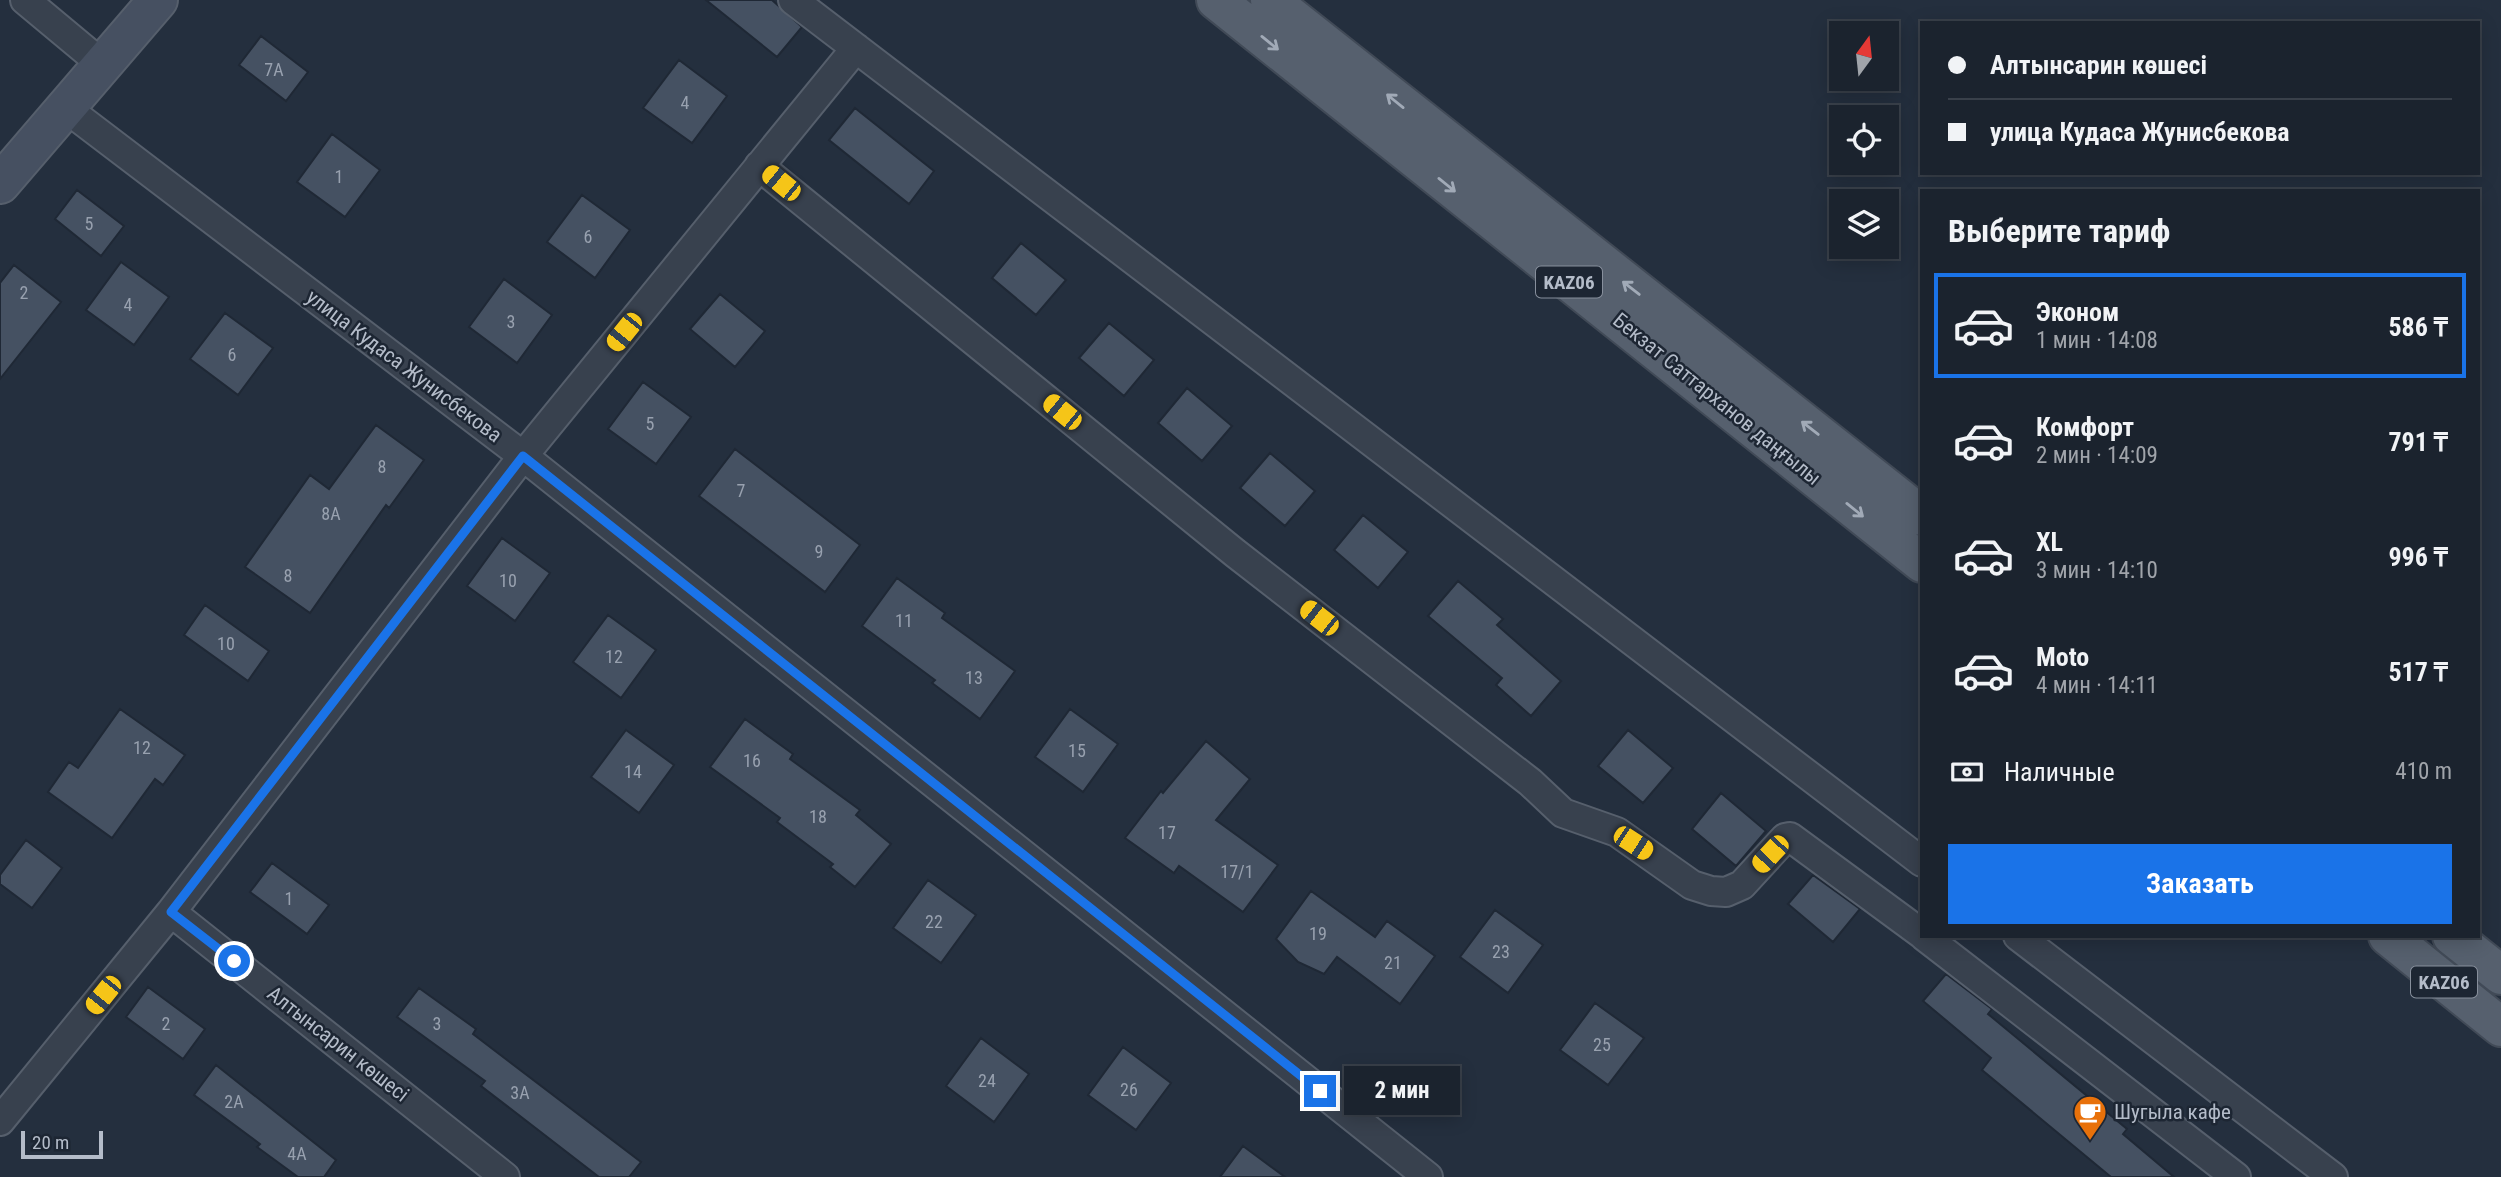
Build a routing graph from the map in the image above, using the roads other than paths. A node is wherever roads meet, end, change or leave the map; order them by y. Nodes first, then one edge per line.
1 (25, 0) edge
2 (158, 0) edge
3 (793, 0) edge
4 (1216, 0) edge
5 (1270, 0) edge
6 (856, 48) junction
7 (103, 65) junction
8 (67, 109) junction
9 (759, 166) junction
10 (0, 184) edge
11 (523, 456) junction
12 (1920, 514) edge
13 (1920, 561) edge
14 (1920, 860) edge
15 (171, 912) junction
16 (1920, 933) edge
17 (1927, 938) edge
18 (2021, 938) edge
19 (2390, 938) edge
20 (2455, 938) edge
21 (2501, 975) edge
22 (2501, 1027) edge
23 (0, 1121) edge
24 (505, 1177) edge
25 (1428, 1177) edge
26 (2236, 1177) edge
27 (2333, 1177) edge

1 - 7 street
2 - 7 main road
3 - 6 street
4 -> 13 main road, Бекзат Саттарханов даңғылы / KАZ06
12 -> 5 main road, Бекзат Саттарханов даңғылы / KАZ06
6 - 9 street
6 - 14 street
7 - 8 main road
8 - 10 main road
8 - 11 street, улица Кудаса Жунисбекова
9 - 11 street
9 - 16 street
11 - 15 street
11 - 25 street, улица Кудаса Жунисбекова
15 - 23 street
15 - 24 street, Алтынсарин көшесі
17 - 26 street
18 - 27 street
19 - 22 main road, KАZ06
20 - 21 main road, KАZ06

